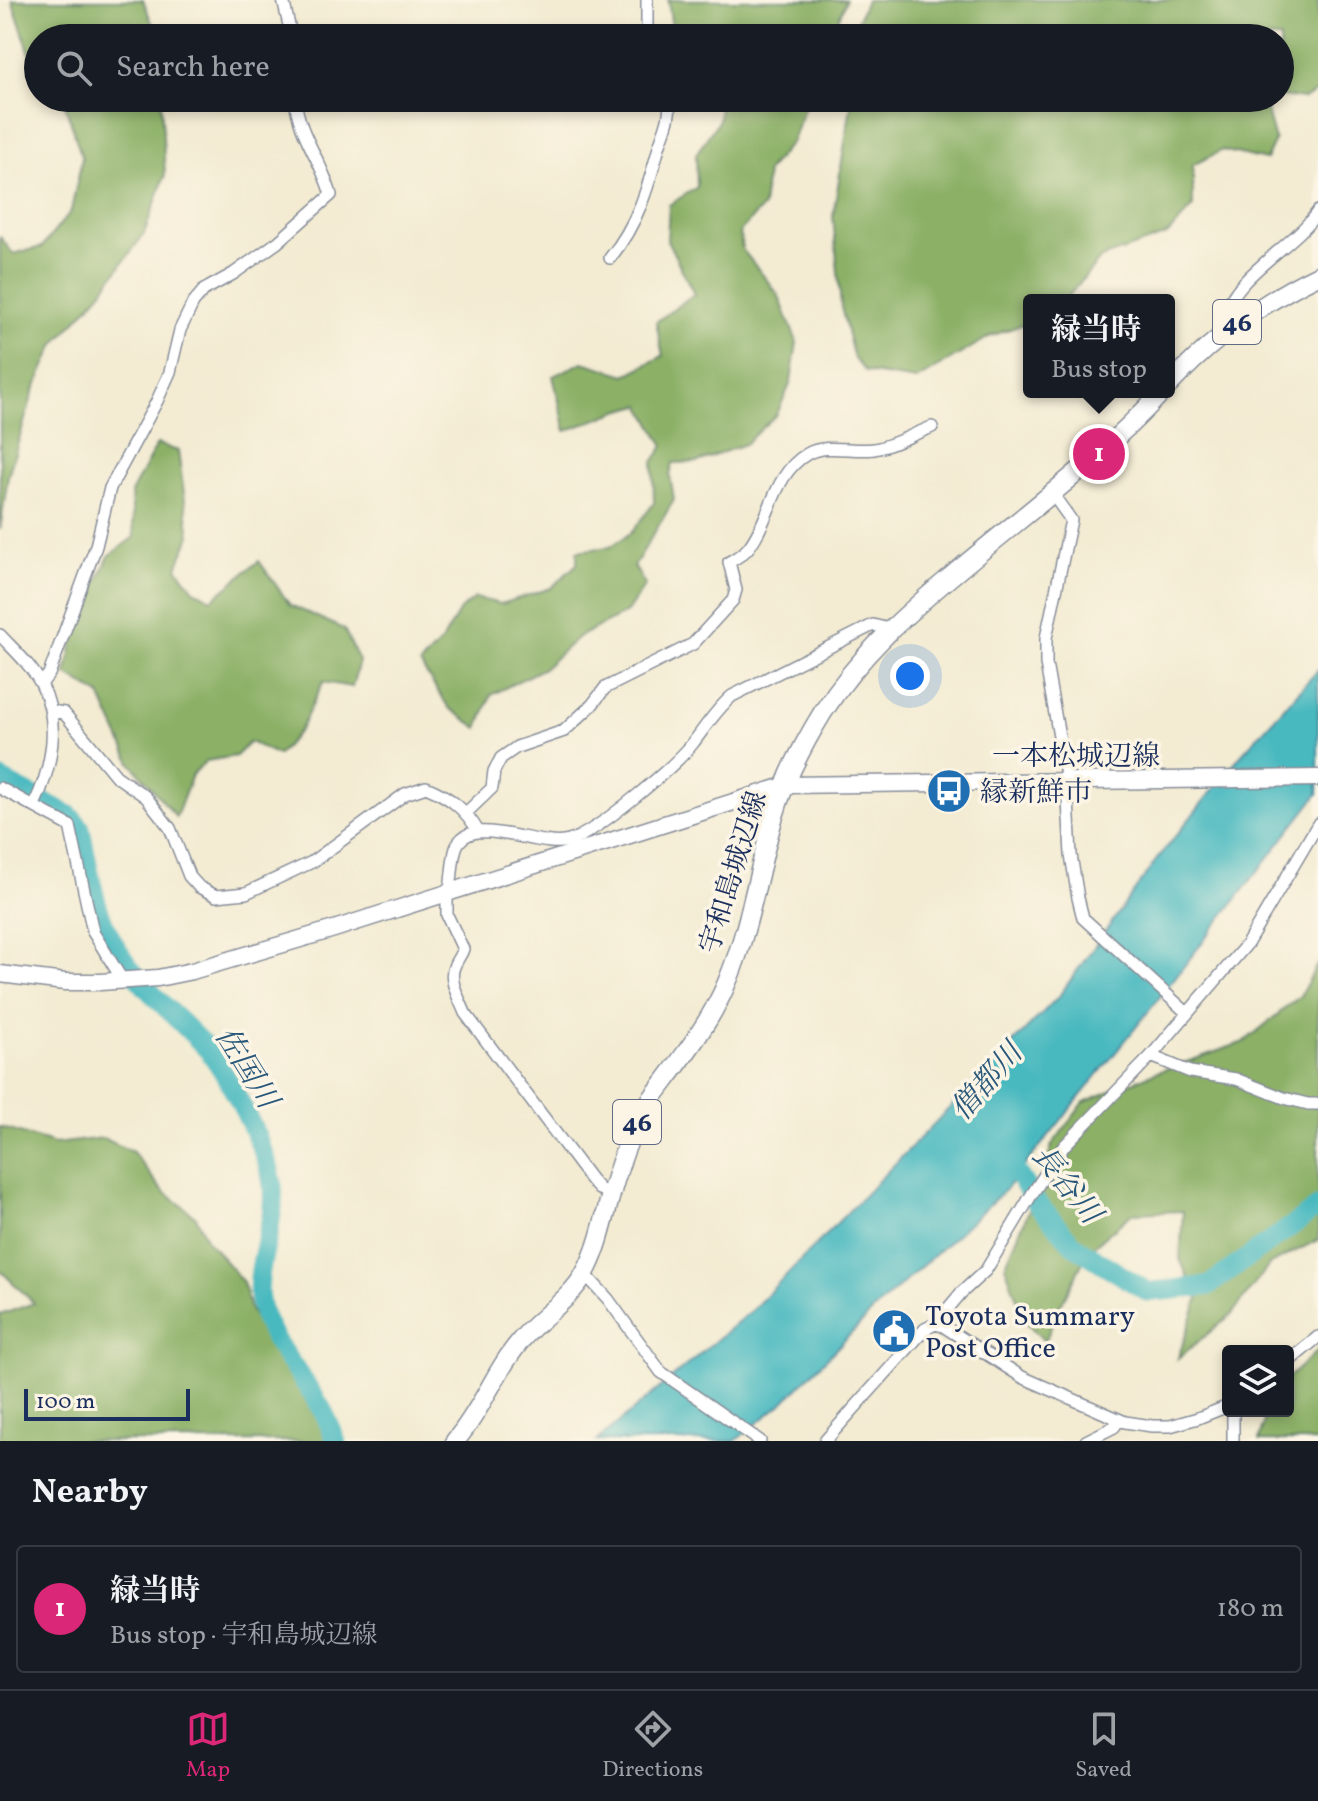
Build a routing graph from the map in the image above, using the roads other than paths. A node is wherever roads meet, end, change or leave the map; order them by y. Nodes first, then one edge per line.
1 (283, 0) edge
2 (647, 0) edge
3 (289, 24) edge
4 (647, 24) edge
5 (296, 112) edge
6 (669, 112) edge
7 (1318, 211) edge
8 (610, 258) dead end
9 (1318, 275) edge
10 (1235, 323) junction
11 (1175, 379) edge
12 (1156, 398) edge
13 (932, 427) dead end
14 (1051, 492) junction
15 (889, 629) junction
16 (0, 635) edge
17 (41, 684) junction
18 (51, 711) junction
19 (1318, 778) edge
20 (1067, 781) junction
21 (787, 785) junction
22 (0, 788) edge
23 (34, 805) junction
24 (467, 812) junction
25 (1318, 824) edge
26 (478, 831) junction
27 (449, 891) junction
28 (0, 974) edge
29 (123, 981) junction
30 (1186, 1012) junction
31 (1151, 1056) junction
32 (1318, 1104) edge
33 (611, 1194) junction
34 (585, 1274) junction
35 (935, 1324) junction
36 (1318, 1337) edge
37 (1294, 1357) edge
38 (1222, 1408) edge
39 (1233, 1417) edge
40 (1119, 1420) junction
41 (455, 1441) edge
42 (760, 1441) edge
43 (825, 1441) edge
44 (1086, 1441) edge
45 (1233, 1441) edge

1 - 3 street
2 - 4 street
5 - 17 street
6 - 8 street
7 - 10 street
9 - 10 main road, 46
10 - 11 main road, 46
12 - 14 main road, 宇和島城辺線 / 46
13 - 24 street
14 - 15 main road, 宇和島城辺線 / 46
14 - 20 street
15 - 21 main road, 宇和島城辺線 / 46
15 - 26 street
16 - 17 street
17 - 18 street
18 - 23 street
18 - 24 street
19 - 20 street, 一本松城辺線
20 - 21 street, 一本松城辺線
20 - 30 street
21 - 27 street, 一本松城辺線
21 - 33 main road, 宇和島城辺線 / 46
22 - 23 street
23 - 29 street
24 - 26 street
25 - 30 street
26 - 27 street
27 - 29 street, 一本松城辺線
27 - 33 street
28 - 29 street, 一本松城辺線
30 - 31 street
31 - 32 street
31 - 35 street
33 - 34 main road, 宇和島城辺線 / 46
34 - 41 main road, 宇和島城辺線 / 46
34 - 42 street
35 - 40 street
35 - 43 street
36 - 37 street
38 - 40 street
39 - 45 street
40 - 44 street

